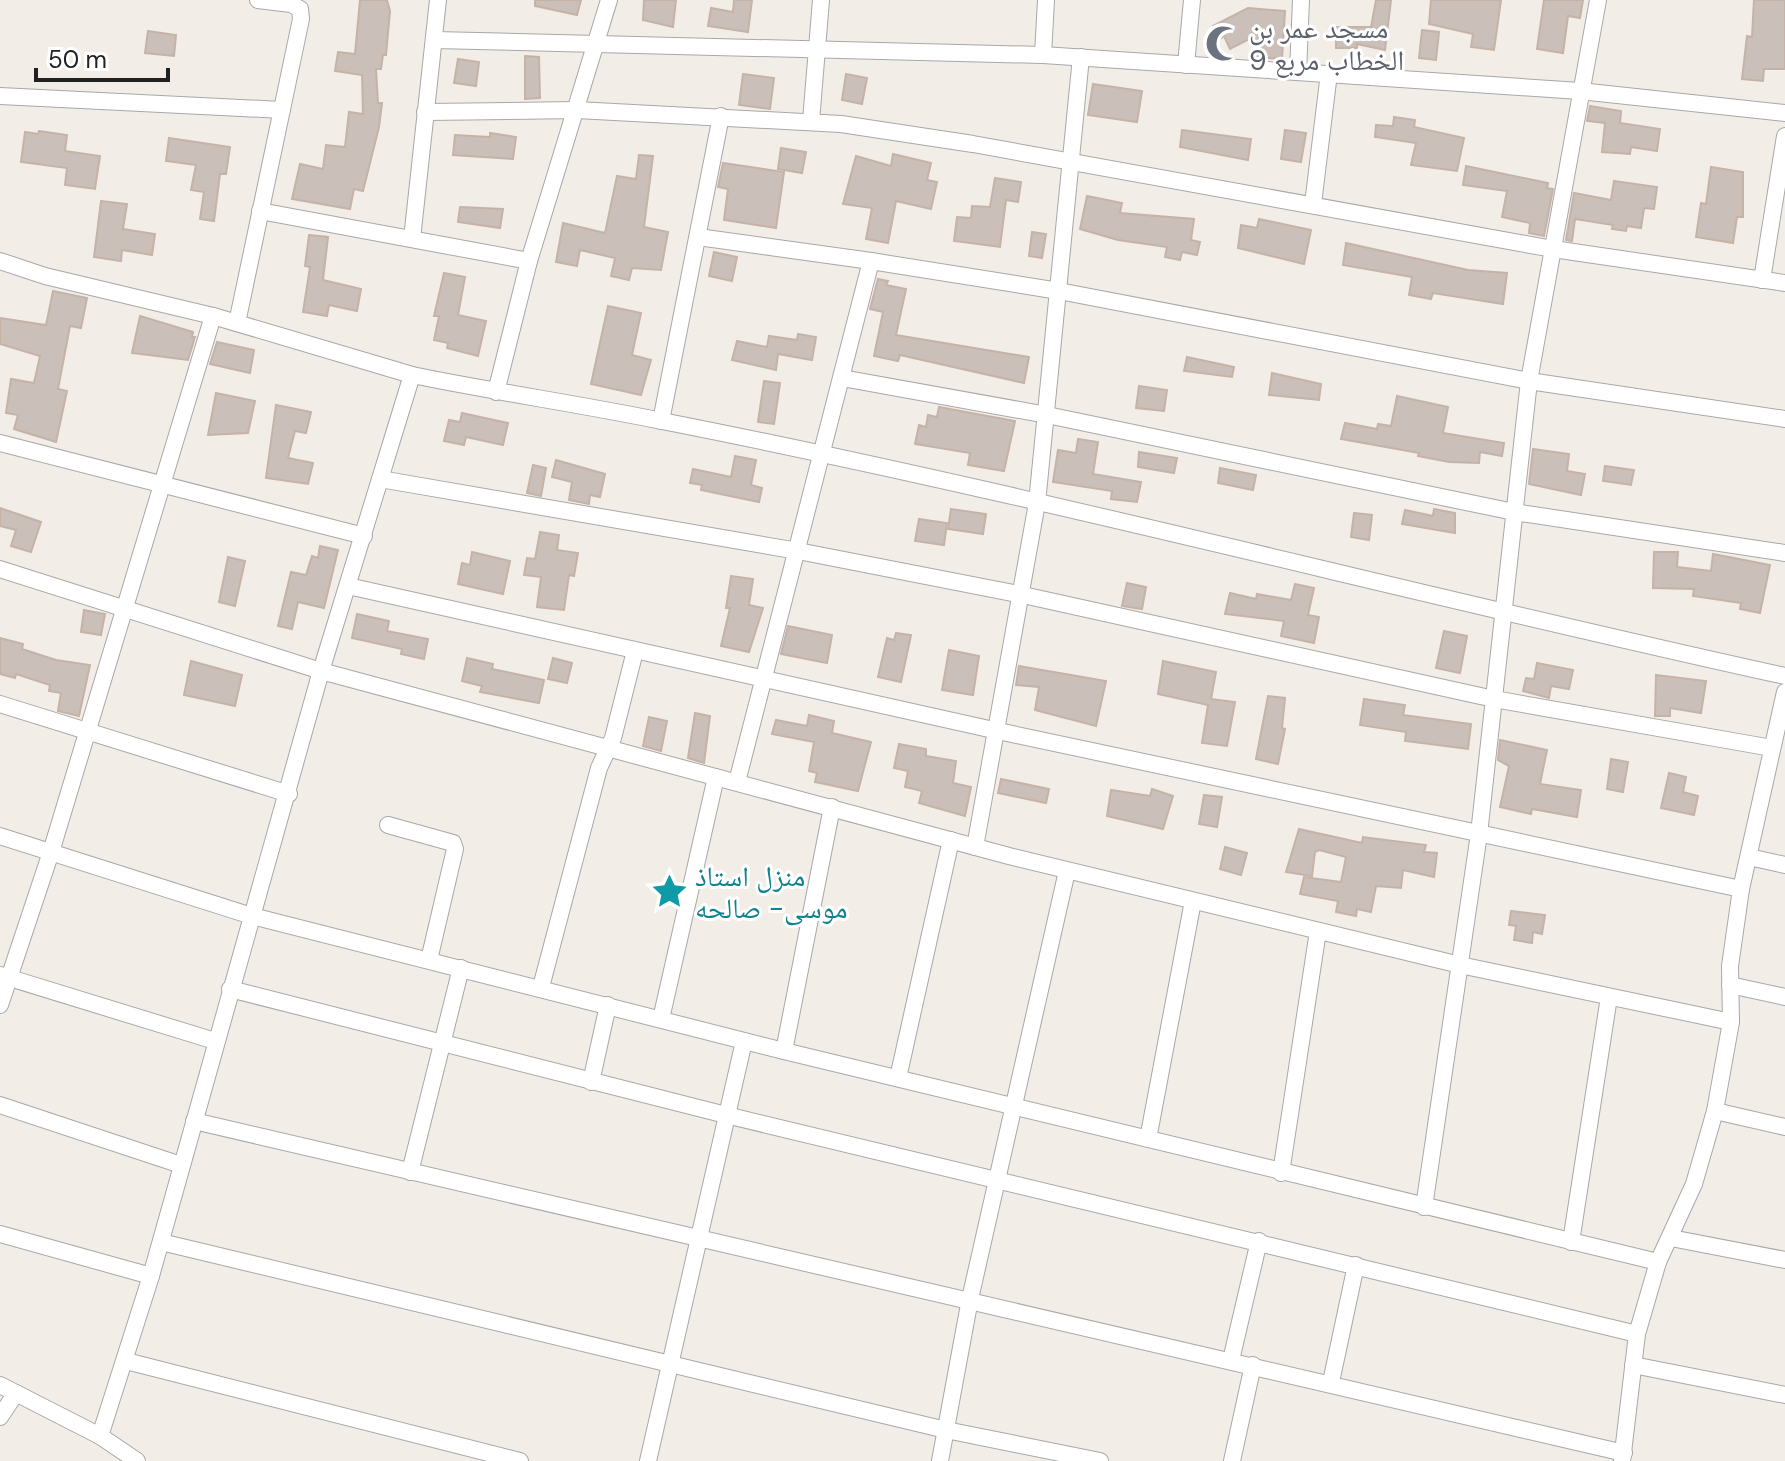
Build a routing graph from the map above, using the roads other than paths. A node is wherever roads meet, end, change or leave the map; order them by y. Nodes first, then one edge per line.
1 (258, 0) edge
2 (438, 0) edge
3 (609, 0) edge
4 (821, 0) edge
5 (1046, 0) edge
6 (1192, 0) edge
7 (1301, 0) edge
8 (1598, 0) edge
9 (434, 40) junction
10 (598, 44) junction
11 (817, 50) junction
12 (1043, 55) junction
13 (1081, 57) junction
14 (1186, 65) junction
15 (1298, 72) junction
16 (1329, 73) junction
17 (1580, 91) junction
18 (0, 96) edge
19 (282, 110) junction
20 (577, 110) junction
21 (425, 112) junction
22 (1785, 113) edge
23 (721, 116) junction
24 (811, 121) junction
25 (1785, 136) edge
26 (1071, 161) junction
27 (1313, 204) junction
28 (260, 211) junction
29 (698, 237) junction
30 (412, 239) junction
31 (1553, 249) junction
32 (0, 261) edge
33 (529, 261) junction
34 (871, 261) junction
35 (1762, 280) junction
36 (1785, 283) edge
37 (1059, 291) junction
38 (213, 316) junction
39 (237, 323) junction
40 (412, 375) junction
41 (842, 378) junction
42 (1529, 381) junction
43 (496, 392) junction
44 (1047, 415) junction
45 (1785, 419) edge
46 (661, 421) junction
47 (0, 443) edge
48 (822, 455) junction
49 (380, 479) junction
50 (162, 484) junction
51 (1037, 503) junction
52 (1514, 512) junction
53 (364, 536) junction
54 (798, 551) junction
55 (1785, 553) edge
56 (0, 569) edge
57 (348, 586) junction
58 (1023, 595) junction
59 (125, 610) junction
60 (1504, 615) junction
61 (635, 651) junction
62 (321, 671) junction
63 (1785, 676) edge
64 (766, 678) junction
65 (1785, 692) edge
66 (1494, 699) junction
67 (0, 704) edge
68 (87, 731) junction
69 (998, 731) junction
70 (1772, 748) junction
71 (608, 750) junction
72 (716, 777) junction
73 (737, 782) junction
74 (289, 794) junction
75 (832, 807) junction
76 (388, 825) dead end
77 (1479, 834) junction
78 (0, 836) edge
79 (951, 840) junction
80 (975, 847) junction
81 (51, 852) junction
82 (1749, 857) junction
83 (1785, 865) edge
84 (1067, 871) junction
85 (1741, 889) junction
86 (1193, 901) junction
87 (252, 916) junction
88 (1318, 931) junction
89 (429, 960) junction
90 (1460, 965) junction
91 (461, 968) junction
92 (4, 976) edge
93 (1730, 985) junction
94 (541, 987) junction
95 (230, 989) junction
96 (1609, 997) junction
97 (1785, 997) edge
98 (0, 1005) edge
99 (608, 1005) junction
100 (661, 1019) junction
101 (1731, 1022) junction
102 (215, 1041) junction
103 (744, 1041) junction
104 (441, 1043) junction
105 (784, 1051) junction
106 (898, 1078) junction
107 (591, 1082) junction
108 (0, 1105) edge
109 (1014, 1107) junction
110 (1715, 1111) junction
111 (726, 1115) junction
112 (194, 1121) junction
113 (1785, 1127) edge
114 (1148, 1139) junction
115 (181, 1165) junction
116 (410, 1172) junction
117 (1281, 1173) junction
118 (996, 1180) junction
119 (1424, 1207) junction
120 (0, 1234) edge
121 (697, 1236) junction
122 (1671, 1238) junction
123 (1259, 1241) junction
124 (161, 1242) junction
125 (1571, 1242) junction
126 (1785, 1260) edge
127 (1658, 1262) junction
128 (1356, 1265) junction
129 (151, 1276) junction
130 (970, 1299) junction
131 (1637, 1334) junction
132 (1231, 1360) junction
133 (126, 1361) junction
134 (669, 1365) junction
135 (1253, 1365) junction
136 (1633, 1365) junction
137 (1331, 1382) junction
138 (0, 1385) edge
139 (16, 1393) junction
140 (1785, 1395) edge
141 (0, 1417) edge
142 (946, 1430) junction
143 (100, 1436) junction
144 (1623, 1457) edge
145 (137, 1461) edge
146 (517, 1461) edge
147 (648, 1461) edge
148 (940, 1461) edge
149 (1100, 1461) edge
150 (1232, 1461) edge

1 - 19 street
2 - 9 street
3 - 10 street
4 - 11 street
5 - 12 street
6 - 14 street
7 - 15 street
8 - 17 street
9 - 10 street
9 - 21 street
10 - 11 street
10 - 20 street
11 - 12 street
11 - 24 street
12 - 13 street
13 - 14 street
13 - 26 street
14 - 15 street
15 - 16 street
16 - 17 street
16 - 27 street
17 - 22 street
17 - 31 street
18 - 19 street
19 - 28 street
20 - 21 street
20 - 23 street
20 - 33 street
21 - 30 street
23 - 24 street
23 - 29 street
24 - 26 street
25 - 35 street
26 - 27 street
26 - 37 street
27 - 31 street
28 - 30 street
28 - 39 street
29 - 34 street
29 - 46 street
30 - 33 street
31 - 35 street
31 - 42 street
32 - 38 street
33 - 43 street
34 - 37 street
34 - 41 street
35 - 36 street
37 - 42 street
37 - 44 street
38 - 39 street
38 - 50 street
39 - 40 street
40 - 43 street
40 - 49 street
41 - 44 street
41 - 48 street
42 - 45 street
42 - 52 street
43 - 46 street
44 - 51 street
44 - 52 street
46 - 48 street
47 - 50 street
48 - 51 street
48 - 54 street
49 - 53 street
49 - 54 street
50 - 53 street
50 - 59 street
51 - 58 street
51 - 60 street
52 - 55 street
52 - 60 street
53 - 57 street
54 - 58 street
54 - 64 street
56 - 59 street
57 - 61 street
57 - 62 street
58 - 66 street
58 - 69 street
59 - 62 street
59 - 68 street
60 - 63 street
60 - 66 street
61 - 64 street
61 - 71 street
62 - 71 street
62 - 74 street
64 - 69 street
64 - 73 street
65 - 70 street
66 - 70 street
66 - 77 street
67 - 68 street
68 - 74 street
68 - 81 street
69 - 77 street
69 - 80 street
70 - 82 street
71 - 72 street
71 - 94 street
72 - 73 street
72 - 100 street
73 - 75 street
74 - 87 street
75 - 79 street
75 - 105 street
76 - 89 street
77 - 85 street
77 - 90 street
78 - 81 street
79 - 80 street
79 - 106 street
80 - 84 street
81 - 87 street
81 - 92 street
82 - 83 street
82 - 85 street
84 - 86 street
84 - 109 street
85 - 93 street
86 - 88 street
86 - 114 street
87 - 89 street
87 - 95 street
88 - 90 street
88 - 117 street
89 - 91 street
90 - 96 street
90 - 119 street
91 - 94 street
91 - 104 street
92 - 98 street
92 - 102 street
93 - 97 street
93 - 101 street
94 - 99 street
95 - 102 street
95 - 104 street
96 - 101 street
96 - 125 street
99 - 100 street
99 - 107 street
100 - 103 street
101 - 110 street
102 - 112 street
103 - 105 street
103 - 111 street
104 - 107 street
104 - 116 street
105 - 106 street
106 - 109 street
107 - 111 street
108 - 115 street
109 - 114 street
109 - 118 street
110 - 113 street
110 - 122 street
111 - 118 street
111 - 121 street
112 - 115 street
112 - 116 street
114 - 117 street
115 - 124 street
116 - 121 street
117 - 119 street
118 - 123 street
118 - 130 street
119 - 125 street
120 - 129 street
121 - 130 street
121 - 134 street
122 - 126 street
122 - 127 street
123 - 128 street
123 - 132 street
124 - 129 street
124 - 134 street
125 - 127 street
127 - 131 street
128 - 131 street
128 - 137 street
129 - 133 street
130 - 132 street
130 - 142 street
131 - 136 street
132 - 135 street
133 - 143 street
133 - 146 street
134 - 142 street
134 - 147 street
135 - 137 street
135 - 150 street
136 - 140 street
136 - 144 street
137 - 144 street
138 - 139 street
139 - 141 street
139 - 143 street
142 - 148 street
142 - 149 street
143 - 145 street

